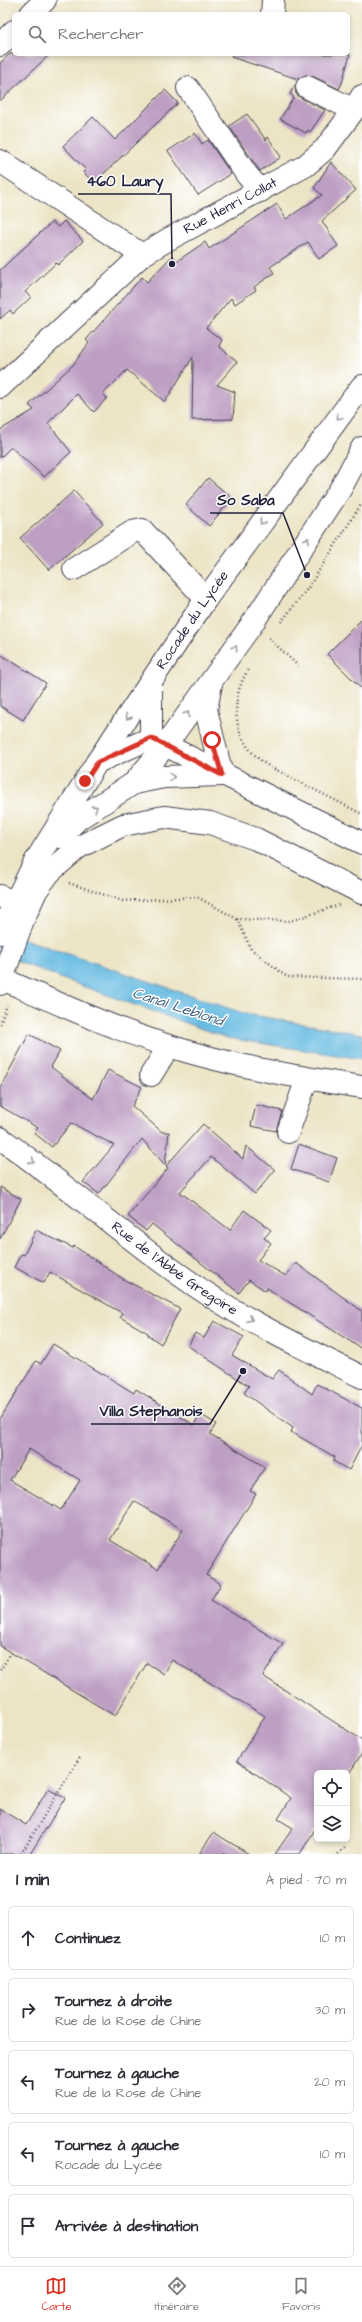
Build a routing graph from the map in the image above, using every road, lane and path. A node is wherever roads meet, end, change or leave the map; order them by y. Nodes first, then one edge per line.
1 (45, 0) edge
2 (273, 0) edge
3 (33, 12) edge
4 (272, 12) edge
5 (12, 33) edge
6 (0, 44) edge
7 (307, 87) dead end
8 (188, 88) dead end
9 (358, 103) edge
10 (0, 161) edge
11 (261, 191) junction
12 (142, 255) junction
13 (362, 386) edge
14 (0, 387) edge
15 (362, 448) edge
16 (362, 503) edge
17 (74, 569) dead end
18 (206, 600) junction
19 (279, 625) dead end
20 (274, 632) dead end
21 (269, 638) junction
22 (265, 644) dead end
23 (298, 666) dead end
24 (250, 667) dead end
25 (212, 679) junction
26 (151, 685) junction
27 (158, 742) junction
28 (98, 762) junction
29 (222, 775) junction
30 (134, 783) junction
31 (362, 814) edge
32 (362, 843) edge
33 (34, 862) junction
34 (64, 881) dead end
35 (362, 893) edge
36 (340, 905) dead end
37 (9, 914) edge
38 (237, 919) junction
39 (2, 978) edge
40 (362, 979) edge
41 (8, 1003) dead end
42 (0, 1024) edge
43 (169, 1046) junction
44 (151, 1076) dead end
45 (307, 1079) junction
46 (362, 1087) edge
47 (288, 1132) dead end
48 (0, 1138) edge
49 (362, 1377) edge
50 (11, 1653) dead end
51 (0, 1670) edge
52 (81, 1755) dead end
53 (345, 1848) dead end
54 (21, 1854) edge
55 (338, 1854) edge

1 - 3 street
2 - 4 street
5 - 6 street
7 - 9 street
8 - 11 street
9 - 11 street, Rue Henri Collat
10 - 12 street
11 - 12 street, Rue Henri Collat
12 - 14 street, Rue Henri Collat
13 -> 18 street, Rocade du Lycée
25 -> 15 street, Rocade du Lycée
16 - 19 path
17 - 18 street
18 - 26 street, Rocade du Lycée
20 - 21 path
21 - 22 path
21 - 23 path
24 - 31 path
27 -> 25 street, Rocade du Lycée
25 - 29 street
26 - 27 street
26 -> 28 street, Rocade du Lycée
27 - 28 street
27 - 29 street
27 - 30 street, Rocade du Lycée
28 - 33 street, Rocade du Lycée
30 -> 29 street
29 - 32 street
33 -> 30 street, Rocade du Lycée
33 - 37 street, Rocade du Lycée
34 - 38 path
35 - 37 street
36 - 38 path
37 - 39 street
38 - 40 path
39 - 43 street
41 - 42 path
43 - 44 street
43 - 45 street
45 - 46 street
45 - 47 street
48 -> 49 street, Rue de l'Abbé Gregoire
50 - 51 path
52 - 54 path
53 - 55 path

